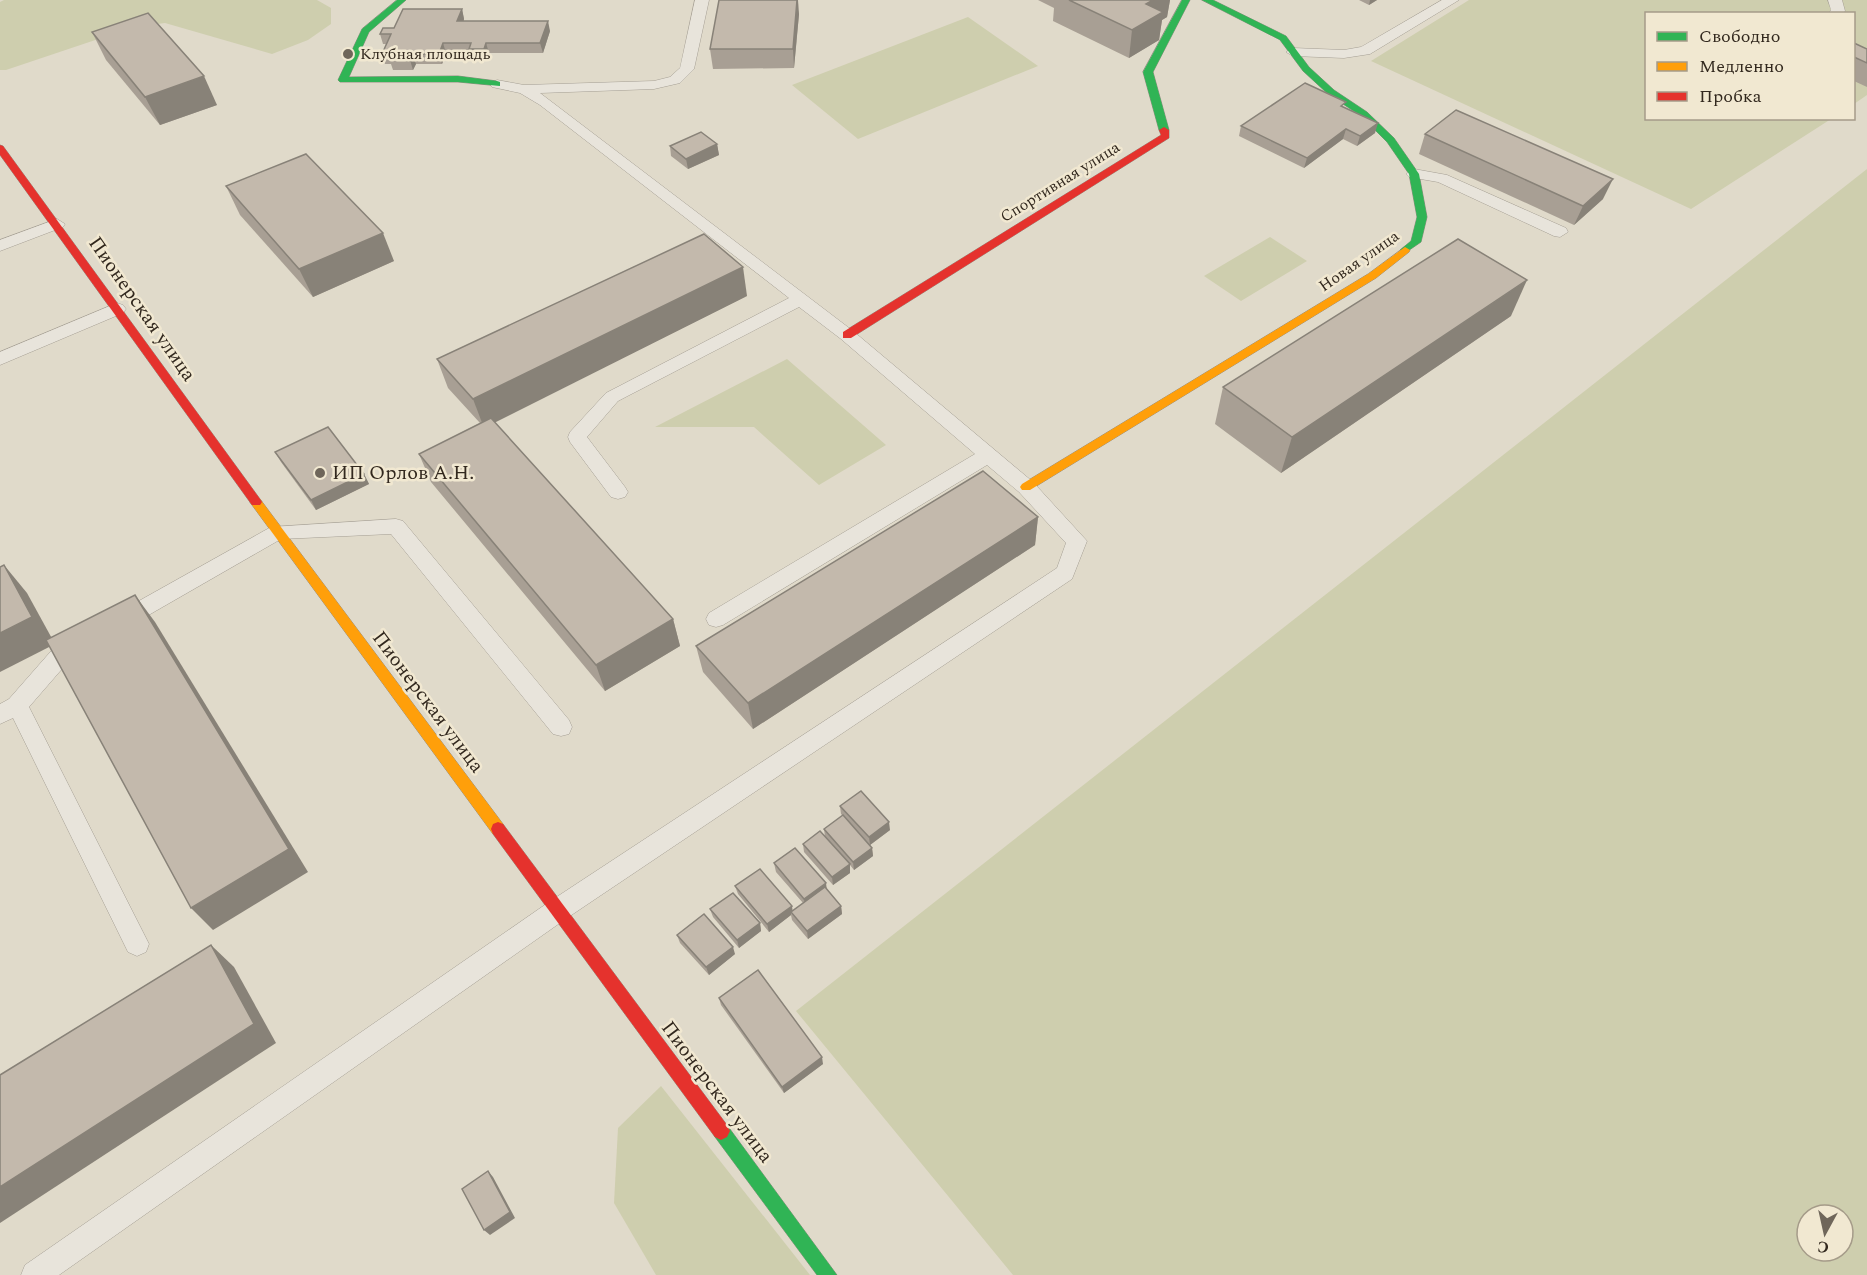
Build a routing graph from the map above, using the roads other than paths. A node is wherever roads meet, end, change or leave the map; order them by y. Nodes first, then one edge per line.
1 (401, 0) edge
2 (702, 0) edge
3 (1186, 0) edge
4 (1206, 0) edge
5 (1452, 0) edge
6 (1293, 52) junction
7 (497, 84) joint
8 (524, 89) junction
9 (0, 148) edge
10 (1414, 174) junction
11 (57, 224) junction
12 (1560, 232) dead end
13 (0, 246) edge
14 (801, 299) junction
15 (117, 309) junction
16 (847, 335) junction
17 (0, 359) edge
18 (989, 455) junction
19 (1026, 487) junction
20 (618, 492) dead end
21 (278, 532) junction
22 (716, 619) dead end
23 (9, 710) edge
24 (561, 727) dead end
25 (558, 910) junction
26 (137, 944) dead end
27 (35, 1275) edge
28 (828, 1275) edge

1 - 7 street
2 - 8 lane
3 - 16 street, Спортивная улица
4 - 6 street, Новая улица
5 - 6 lane
6 - 10 street, Новая улица
7 - 8 lane
8 - 14 lane
9 - 11 street, Пионерская улица
10 - 12 lane
10 - 19 street, Новая улица
11 - 13 lane
11 - 15 street, Пионерская улица
14 - 16 lane
14 - 20 lane
15 - 17 lane
15 - 21 street, Пионерская улица
16 - 18 lane
18 - 19 lane
18 - 22 lane
19 - 25 lane
21 - 23 lane
21 - 24 lane
21 - 25 street, Пионерская улица
23 - 26 lane
25 - 27 lane
25 - 28 street, Пионерская улица

